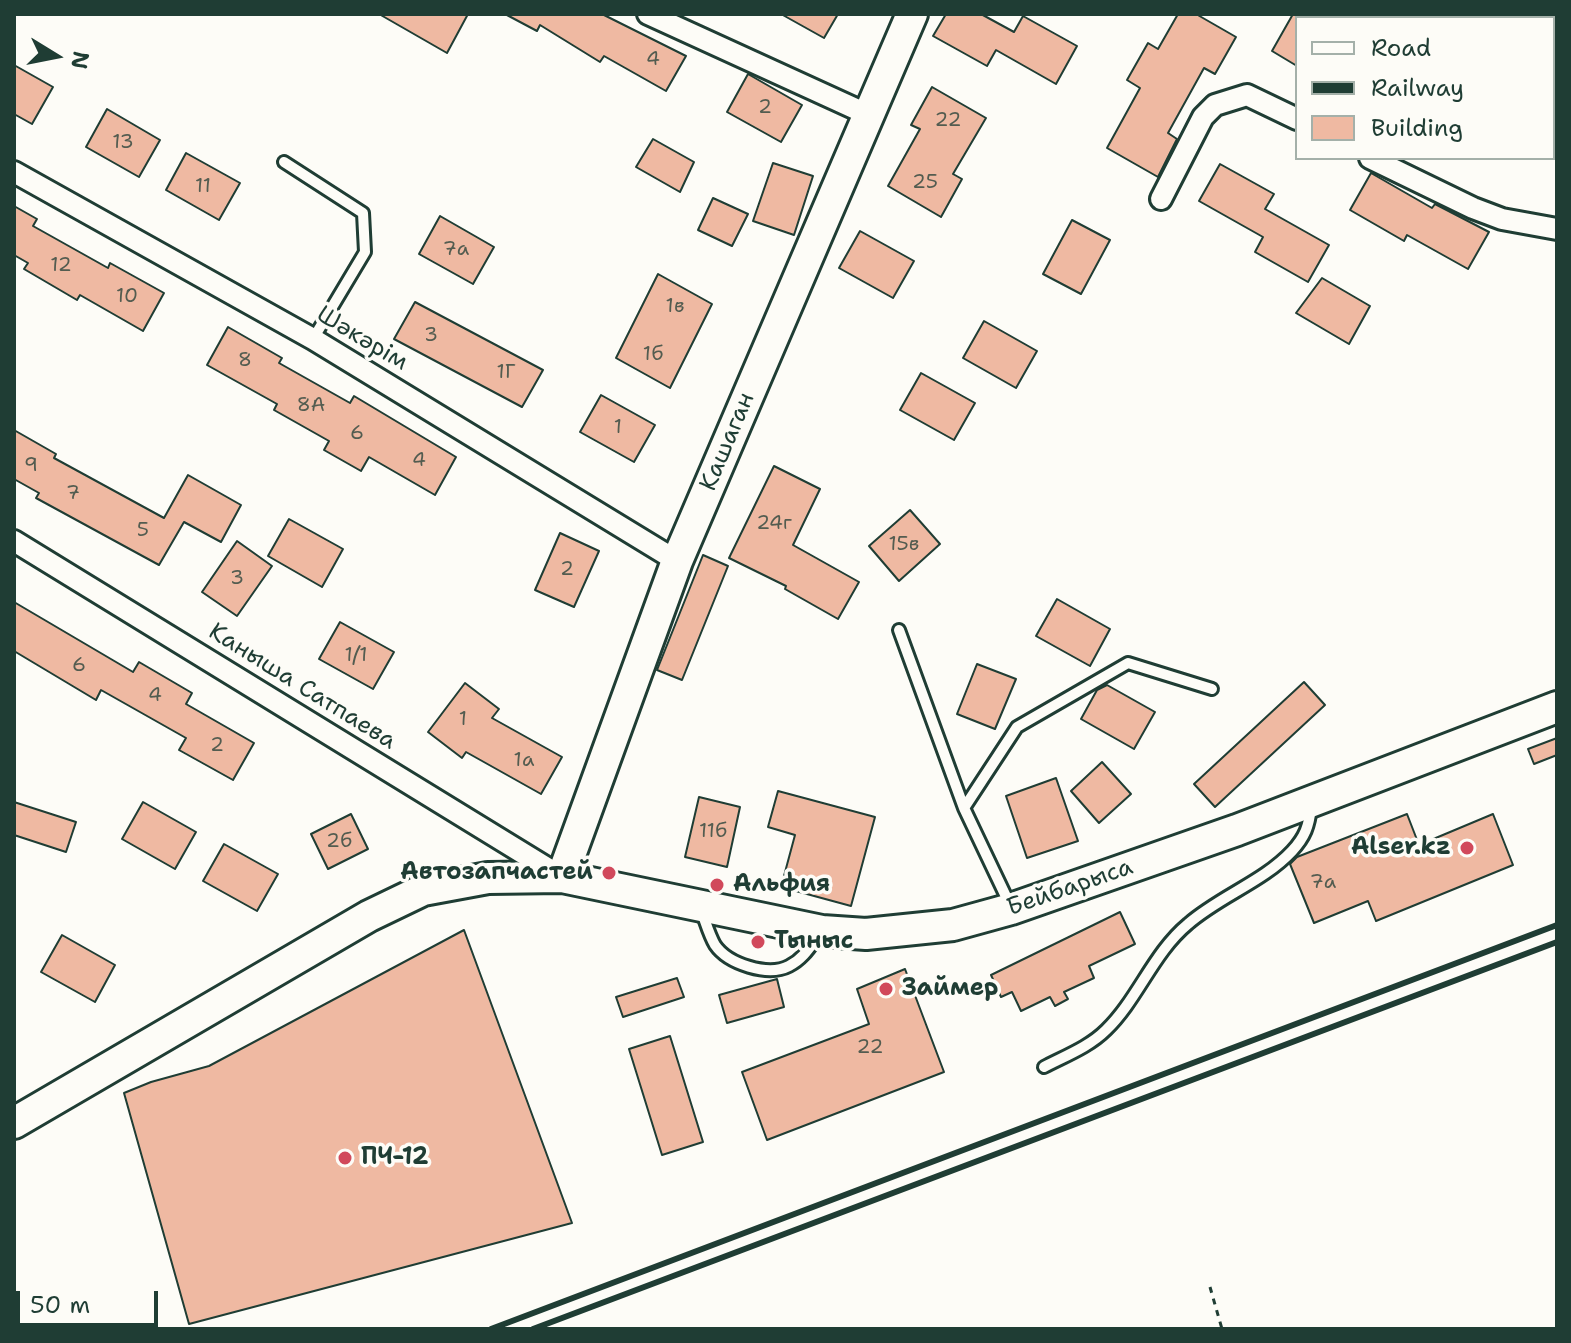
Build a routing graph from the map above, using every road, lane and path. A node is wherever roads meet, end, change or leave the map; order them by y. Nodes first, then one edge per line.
1 (648, 14) edge
2 (912, 14) edge
3 (869, 115) junction
4 (1295, 118) edge
5 (1374, 160) edge
6 (284, 162) dead end
7 (14, 172) edge
8 (1161, 199) dead end
9 (1557, 229) edge
10 (313, 339) junction
11 (14, 541) edge
12 (677, 561) junction
13 (899, 630) dead end
14 (1212, 689) dead end
15 (1557, 707) edge
16 (1311, 801) junction
17 (964, 808) junction
18 (562, 877) junction
19 (700, 908) junction
20 (1011, 909) junction
21 (822, 931) junction
22 (1044, 1067) dead end
23 (14, 1123) edge
24 (1210, 1287) dead end
25 (1222, 1329) edge

1 - 3 street
2 - 3 street, Кашаган
3 - 12 street, Кашаган
4 - 8 street
5 - 9 street
6 - 10 lane
7 - 10 street, Шәкәрім
10 - 12 street, Шәкәрім
11 - 18 street, Каныша Сатпаева
12 - 18 street, Кашаган
13 - 17 lane
14 - 17 lane
15 - 16 street, Бейбарыса
16 - 20 street, Бейбарыса
16 - 22 lane
17 - 20 lane
18 - 19 street, Бейбарыса
18 - 23 street, Бейбарыса
19 - 21 street, Бейбарыса
19 - 21 lane
20 - 21 street, Бейбарыса
24 - 25 path

